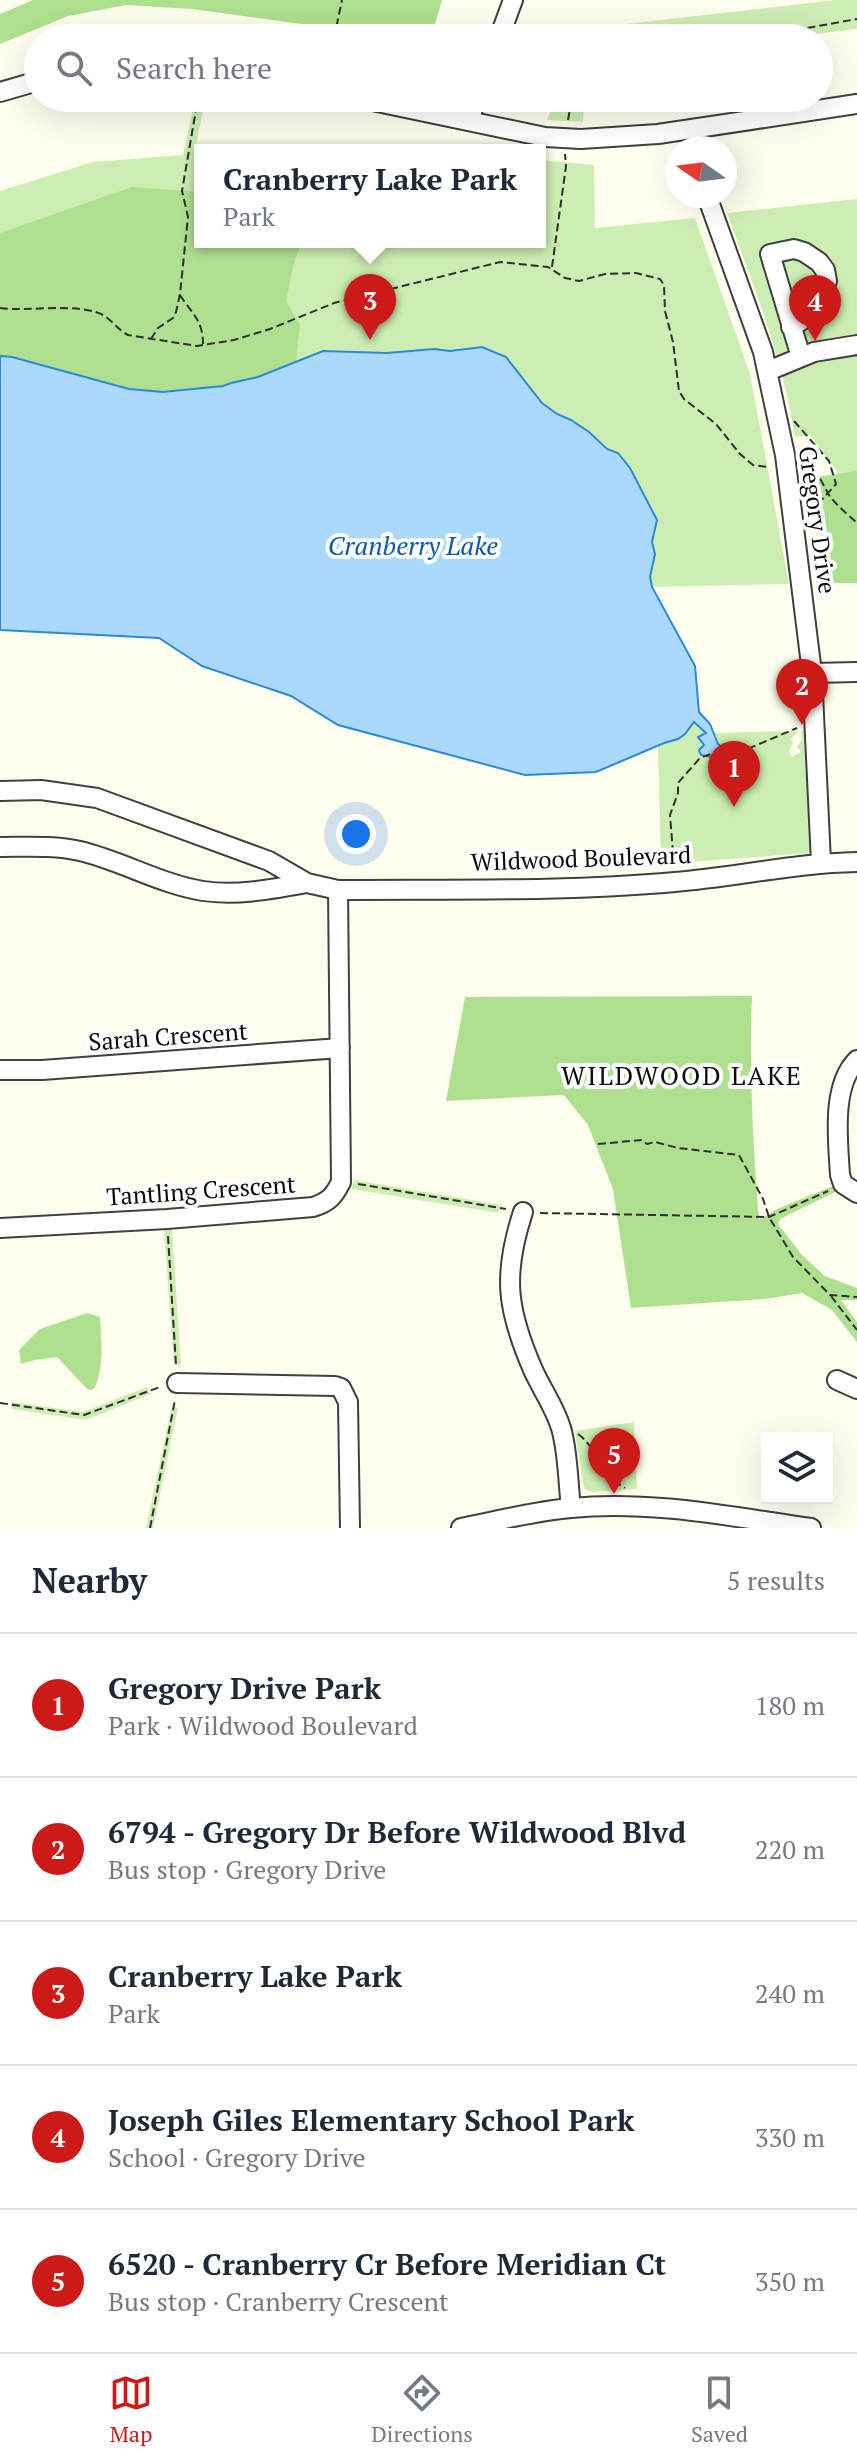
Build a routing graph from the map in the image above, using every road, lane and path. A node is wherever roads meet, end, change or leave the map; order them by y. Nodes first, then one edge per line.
1 (342, 0) edge
2 (513, 0) edge
3 (857, 19) edge
4 (337, 24) edge
5 (504, 24) edge
6 (829, 24) edge
7 (24, 85) edge
8 (0, 92) edge
9 (857, 104) edge
10 (833, 109) edge
11 (196, 112) edge
12 (429, 112) edge
13 (472, 112) edge
14 (569, 112) edge
15 (817, 112) edge
16 (469, 120) junction
17 (698, 136) edge
18 (564, 138) junction
19 (665, 140) edge
20 (711, 208) edge
21 (550, 268) junction
22 (180, 294) junction
23 (0, 308) edge
24 (791, 327) dead end
25 (151, 339) junction
26 (203, 344) junction
27 (857, 345) edge
28 (801, 357) junction
29 (768, 371) junction
30 (776, 407) junction
31 (800, 464) dead end
32 (770, 468) dead end
33 (829, 495) junction
34 (857, 523) edge
35 (795, 529) junction
36 (857, 672) edge
37 (812, 673) junction
38 (814, 721) junction
39 (0, 791) edge
40 (0, 847) edge
41 (821, 862) junction
42 (857, 862) edge
43 (676, 882) junction
44 (307, 883) junction
45 (338, 890) junction
46 (340, 1048) junction
47 (857, 1060) edge
48 (0, 1070) edge
49 (598, 1144) dead end
50 (341, 1182) junction
51 (850, 1188) edge
52 (523, 1212) junction
53 (769, 1217) junction
54 (167, 1219) junction
55 (0, 1228) edge
56 (830, 1295) junction
57 (857, 1297) edge
58 (857, 1330) edge
59 (837, 1380) dead end
60 (177, 1383) junction
61 (857, 1389) edge
62 (0, 1403) edge
63 (562, 1429) junction
64 (632, 1507) junction
65 (571, 1508) junction
66 (150, 1528) edge
67 (350, 1528) edge
68 (461, 1528) edge
69 (811, 1528) edge

1 - 4 path
2 - 5 street
3 - 6 path
7 - 8 street
9 - 10 street
11 - 22 path
12 - 16 street
13 - 16 street
14 - 18 path
15 - 17 street
16 - 18 street
18 - 19 street
18 - 21 path
20 - 29 street, Gregory Drive
21 - 26 path
21 - 32 path
22 - 25 path
22 - 26 path
23 - 25 path
24 - 28 street
25 - 26 path
27 - 28 street
28 - 29 street
29 - 30 street, Gregory Drive
30 - 33 path
30 - 35 street, Gregory Drive
31 - 33 path
33 - 34 path
33 - 35 path
35 - 37 street, Gregory Drive
36 - 37 street
37 - 38 street, Gregory Drive
38 - 41 street, Gregory Drive
38 - 43 path
39 - 44 street, Wildwood Boulevard
40 - 44 street, Wildwood Boulevard
41 - 42 street, Wildwood Boulevard
41 - 43 street, Wildwood Boulevard
43 - 45 street, Wildwood Boulevard
44 - 45 street, Wildwood Boulevard
45 - 46 street
46 - 48 street, Sarah Crescent
46 - 50 street
47 - 51 street
49 - 53 path
50 - 52 path
50 - 54 street, Tantling Crescent
51 - 53 path
52 - 53 path
52 - 63 street
53 - 56 path
54 - 55 street, Tantling Crescent
54 - 60 path
56 - 57 path
56 - 58 path
59 - 61 street
60 - 62 path
60 - 66 path
60 - 67 street
63 - 64 path
63 - 65 street
64 - 65 street
64 - 69 street
65 - 68 street

